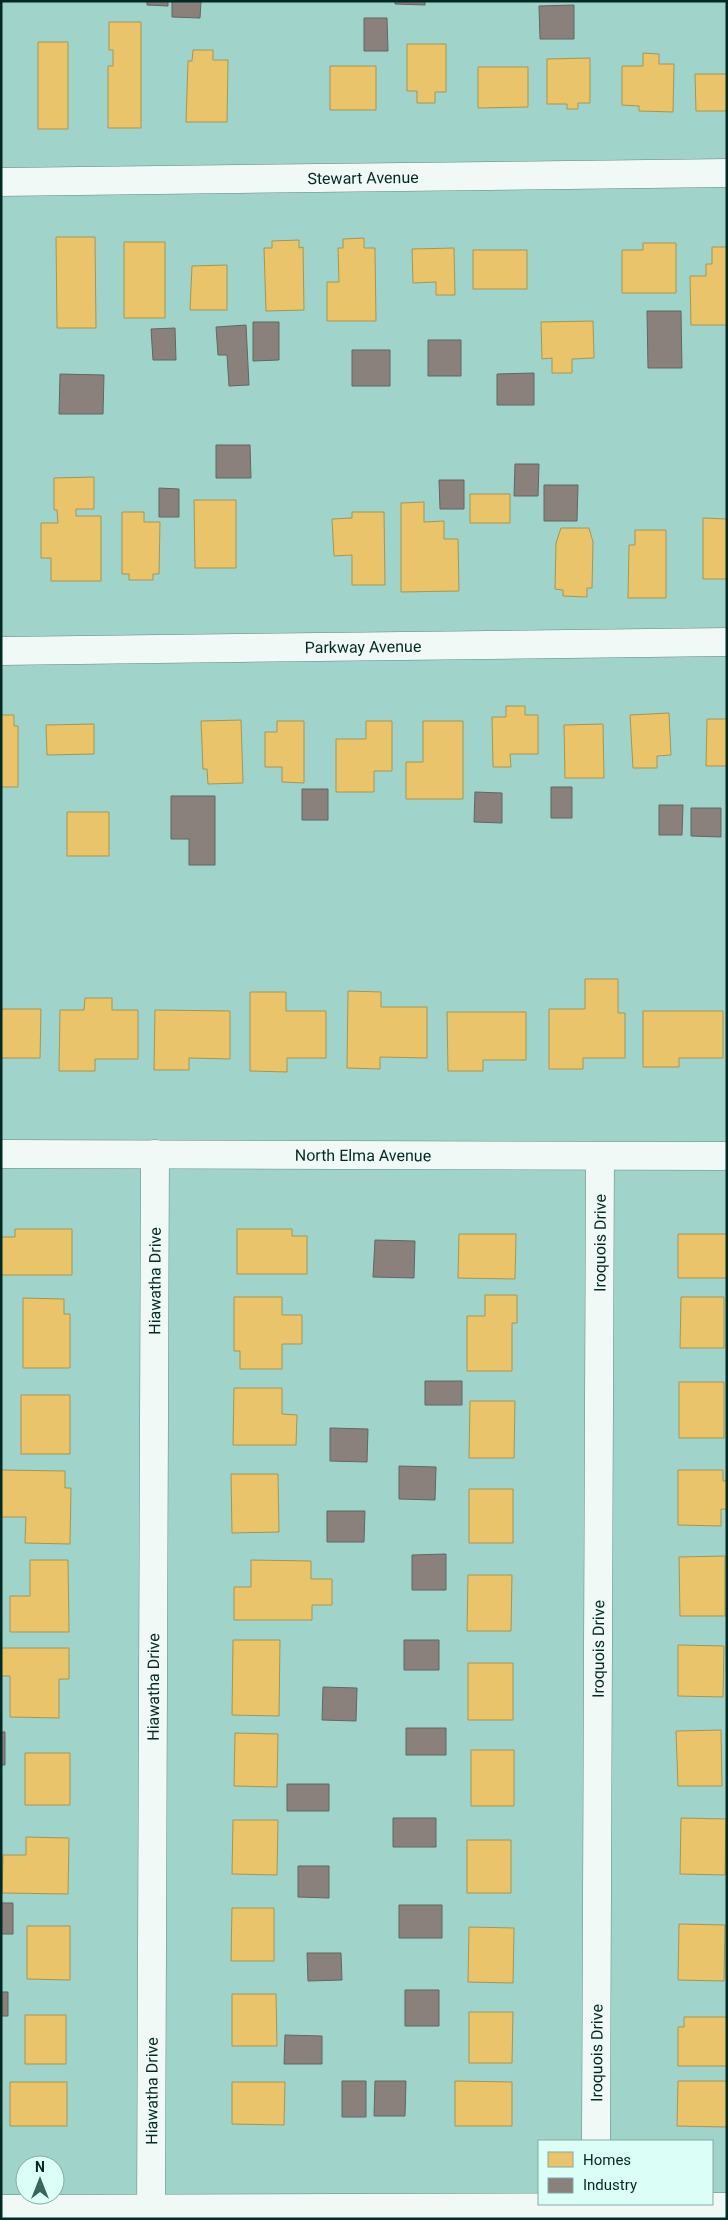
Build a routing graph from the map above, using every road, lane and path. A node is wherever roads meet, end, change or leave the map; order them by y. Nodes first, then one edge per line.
1 (727, 173) edge
2 (1, 182) edge
3 (727, 642) edge
4 (1, 651) edge
5 (1, 1154) edge
6 (155, 1154) junction
7 (600, 1156) junction
8 (727, 1156) edge
9 (596, 2140) edge
10 (727, 2207) edge
11 (1, 2209) edge
12 (596, 2210) edge
13 (152, 2213) edge

1 - 2 street, Stewart Avenue
3 - 4 street, Parkway Avenue
5 - 6 street, North Elma Avenue
6 - 7 street, North Elma Avenue
6 - 13 street, Hiawatha Drive
7 - 8 street, North Elma Avenue
7 - 9 street, Iroquois Drive
10 - 12 street
11 - 13 street
12 - 13 street

